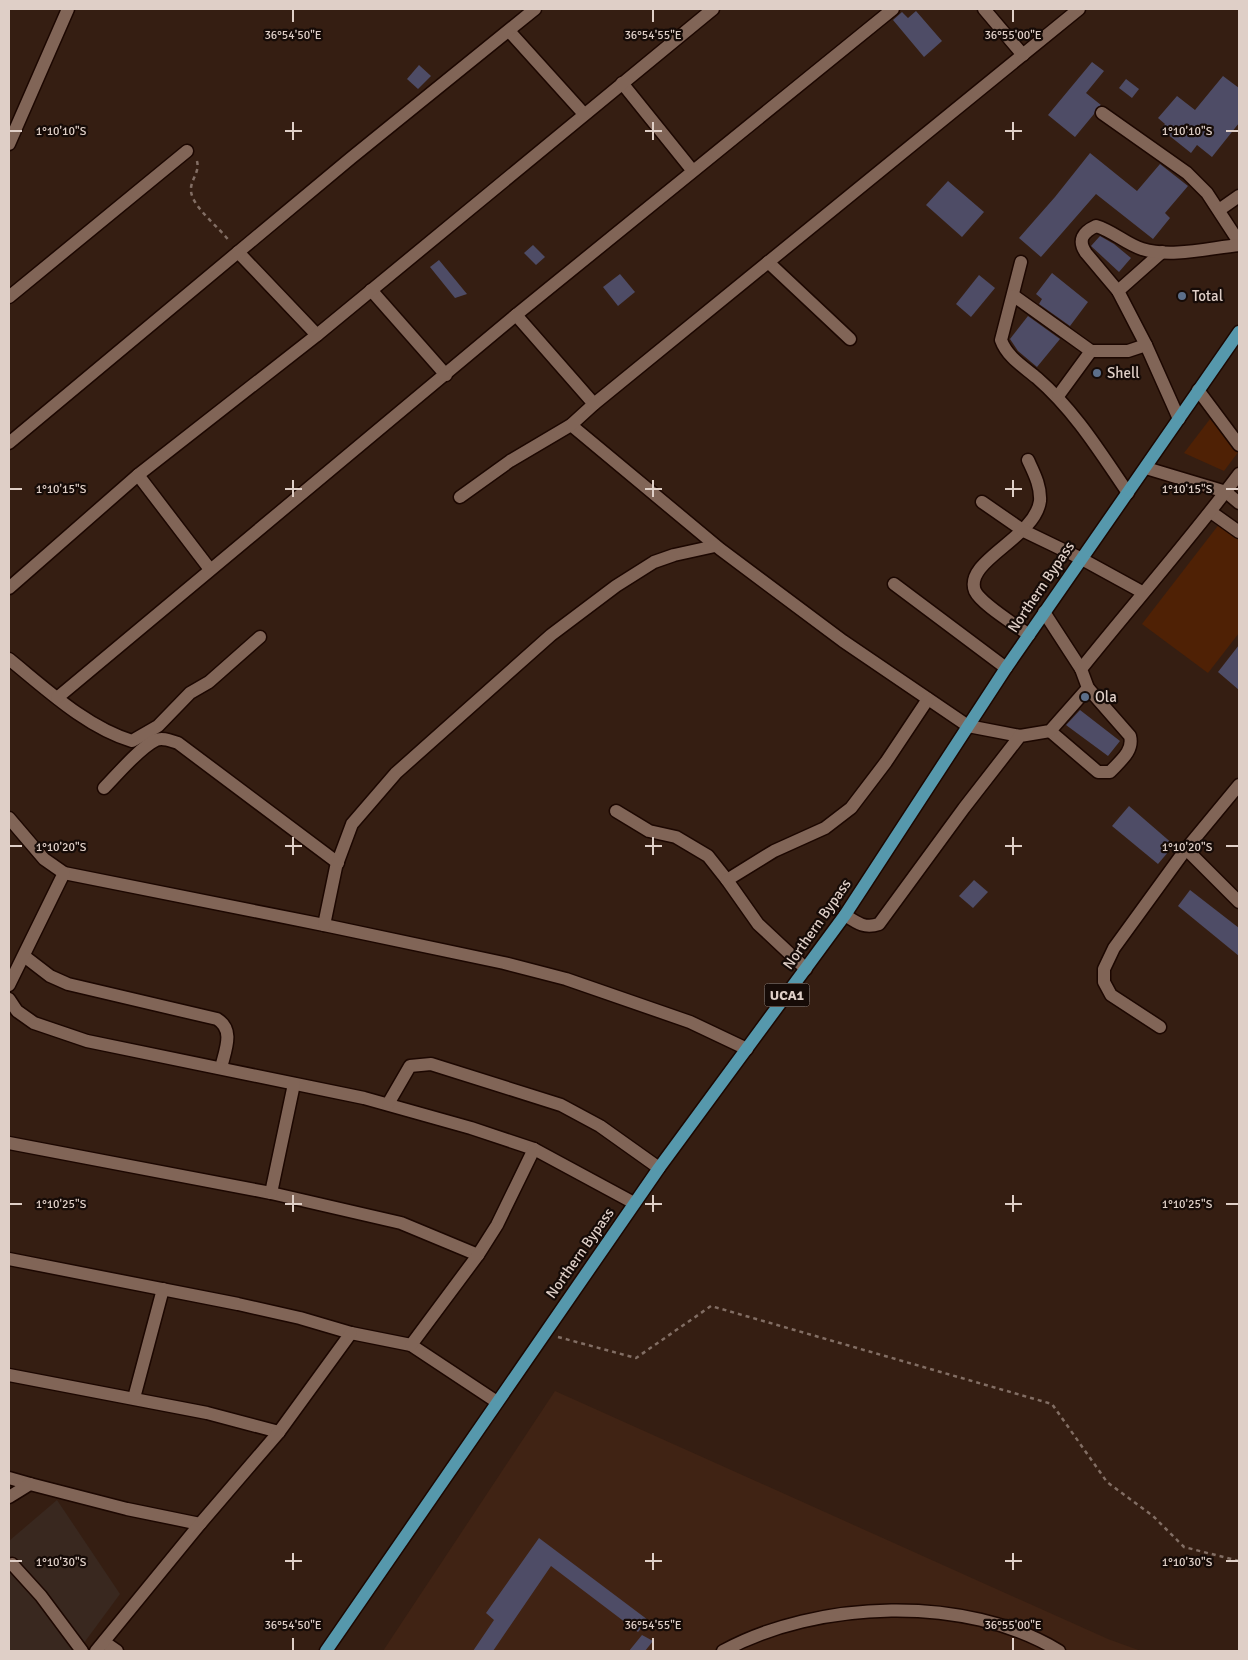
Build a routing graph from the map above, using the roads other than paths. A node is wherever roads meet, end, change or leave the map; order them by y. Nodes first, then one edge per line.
1 (68, 9) edge
2 (535, 9) edge
3 (713, 9) edge
4 (893, 9) edge
5 (984, 9) edge
6 (1079, 9) edge
7 (509, 31) junction
8 (1023, 55) junction
9 (622, 83) junction
10 (1102, 112) dead end
11 (584, 114) junction
12 (9, 144) edge
13 (188, 151) road end
14 (692, 170) junction
15 (1239, 196) edge
16 (1219, 210) junction
17 (1239, 243) edge
18 (238, 252) junction
19 (1162, 252) junction
20 (768, 262) junction
21 (1022, 262) dead end
22 (371, 290) junction
23 (1118, 291) junction
24 (1014, 296) junction
25 (9, 297) edge
26 (516, 315) junction
27 (1239, 332) edge
28 (316, 335) junction
29 (850, 339) dead end
30 (1146, 345) junction
31 (1091, 351) junction
32 (446, 375) junction
33 (1198, 390) junction
34 (1058, 396) junction
35 (594, 404) junction
36 (1179, 419) junction
37 (571, 425) junction
38 (9, 443) edge
39 (1239, 445) edge
40 (1028, 460) dead end
41 (1146, 468) junction
42 (138, 474) junction
43 (1239, 474) edge
44 (1226, 492) junction
45 (1128, 493) junction
46 (460, 497) dead end
47 (982, 502) dead end
48 (1239, 503) edge
49 (1211, 512) junction
50 (1024, 531) junction
51 (1239, 532) edge
52 (715, 546) junction
53 (1080, 558) junction
54 (210, 568) junction
55 (894, 584) dead end
56 (9, 588) edge
57 (1142, 592) junction
58 (1044, 612) junction
59 (1029, 635) junction
60 (260, 637) dead end
61 (9, 659) edge
62 (1006, 668) junction
63 (1080, 669) junction
64 (1088, 688) junction
65 (57, 698) junction
66 (928, 699) junction
67 (968, 726) junction
68 (1050, 732) junction
69 (1020, 736) junction
70 (1239, 785) edge
71 (104, 788) dead end
72 (616, 811) dead end
73 (9, 818) edge
74 (1186, 849) junction
75 (338, 862) junction
76 (64, 873) junction
77 (727, 880) junction
78 (1239, 902) edge
79 (845, 915) junction
80 (324, 925) junction
81 (24, 956) junction
82 (806, 969) junction
83 (9, 985) edge
84 (9, 999) edge
85 (1160, 1027) dead end
86 (747, 1049) junction
87 (221, 1068) junction
88 (294, 1084) junction
89 (388, 1104) junction
90 (9, 1143) edge
91 (534, 1149) junction
92 (659, 1168) junction
93 (271, 1193) junction
94 (634, 1204) junction
95 (478, 1255) junction
96 (9, 1259) edge
97 (163, 1289) junction
98 (351, 1333) junction
99 (411, 1345) junction
100 (9, 1375) edge
101 (134, 1398) junction
102 (497, 1402) junction
103 (279, 1432) junction
104 (9, 1478) edge
105 (30, 1484) junction
106 (9, 1497) edge
107 (200, 1524) junction
108 (12, 1564) dead end
109 (100, 1646) edge
110 (82, 1651) edge
111 (117, 1651) edge
112 (326, 1651) edge
113 (723, 1651) edge
114 (1059, 1651) edge

1 - 12 street
2 - 7 street
3 - 9 street
4 - 14 street
5 - 8 street
6 - 8 street
7 - 11 street
7 - 18 street
8 - 20 street
9 - 11 street
9 - 14 street
10 - 16 street
11 - 22 street
13 - 25 street
14 - 26 street
15 - 16 street
16 - 17 street
17 - 19 street
18 - 28 street
18 - 38 street
19 - 23 street
19 - 23 street
20 - 29 street
20 - 35 street
21 - 24 street
22 - 28 street
22 - 32 street
23 - 30 street
24 - 31 street
24 - 34 street
26 - 32 street
26 - 35 street
27 - 33 main road, Northern Bypass / UCA1
28 - 42 street
30 - 31 street
30 - 36 street
31 - 34 street
32 - 54 street
33 - 36 main road, Northern Bypass / UCA1
33 - 39 street
34 - 45 street
35 - 37 street
36 - 41 main road, Northern Bypass / UCA1
37 - 46 street
37 - 52 street
40 - 50 street
41 - 44 street
41 - 45 main road, Northern Bypass / UCA1
42 - 54 street
42 - 56 street
43 - 44 street
44 - 48 street
44 - 49 street
45 - 53 main road, Northern Bypass / UCA1
47 - 50 street
49 - 51 street
49 - 57 street
50 - 53 street
50 - 59 street
52 - 66 street
52 - 75 street
53 - 57 street
53 - 58 main road, Northern Bypass / UCA1
54 - 65 street
55 - 62 street
57 - 63 street
58 - 59 main road, Northern Bypass / UCA1
58 - 63 street
59 - 62 main road, Northern Bypass / UCA1
60 - 65 street
61 - 65 street
62 - 67 main road, Northern Bypass / UCA1
63 - 64 street
64 - 68 street
64 - 68 street
66 - 67 street
66 - 77 street
67 - 69 street
67 - 79 main road, Northern Bypass / UCA1
68 - 69 street
69 - 79 street
70 - 74 street
71 - 75 street
72 - 77 street
73 - 76 street
74 - 78 street
74 - 85 street
75 - 80 street
76 - 80 street
76 - 81 street
77 - 82 street
79 - 82 main road, Northern Bypass / UCA1
80 - 86 street
81 - 83 street
81 - 87 street
82 - 86 main road, Northern Bypass / UCA1
84 - 87 street
86 - 92 main road, Northern Bypass / UCA1
87 - 88 street
88 - 89 street
88 - 93 street
89 - 91 street
89 - 92 street
90 - 93 street
91 - 94 street
91 - 95 street
92 - 94 main road, Northern Bypass / UCA1
93 - 95 street
94 - 102 main road, Northern Bypass / UCA1
95 - 99 street
96 - 97 street
97 - 98 street
97 - 101 street
98 - 99 street
98 - 103 street
99 - 102 street
100 - 101 street
101 - 103 street
102 - 112 main road, Northern Bypass / UCA1
103 - 107 street
104 - 105 street
105 - 106 street
105 - 107 street
107 - 109 street
108 - 110 street
109 - 111 street
113 - 114 street

